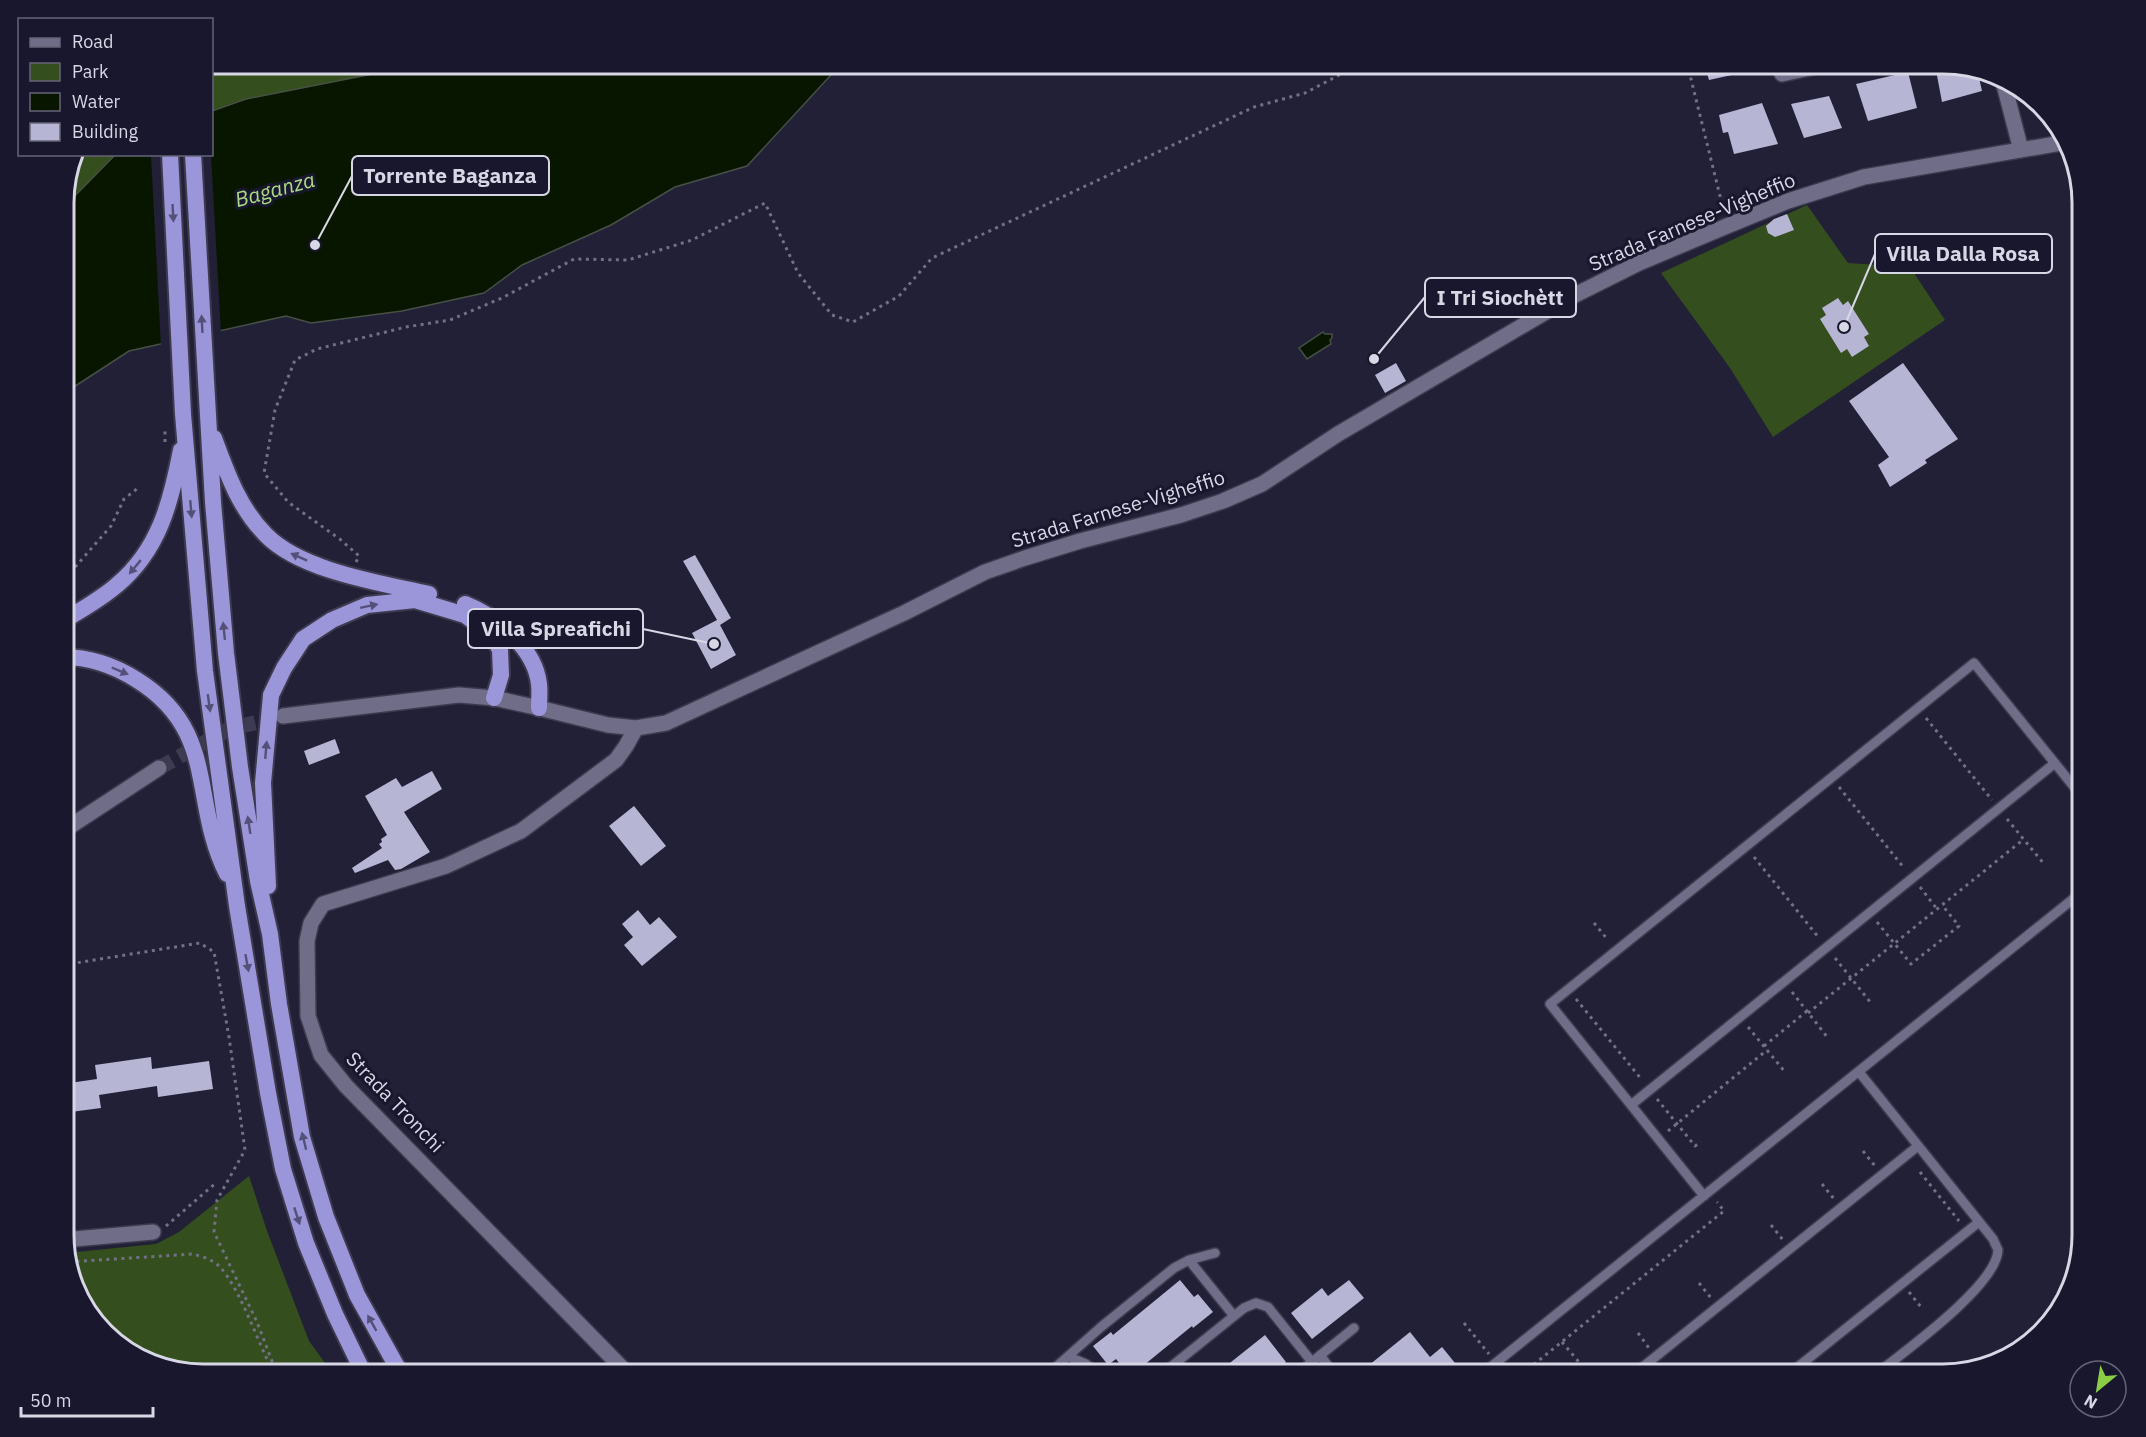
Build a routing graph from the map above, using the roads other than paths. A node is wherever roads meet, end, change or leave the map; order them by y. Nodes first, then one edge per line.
1 (2005, 89) edge
2 (2058, 144) edge
3 (2021, 150) junction
4 (170, 156) edge
5 (193, 156) edge
6 (183, 414) junction
7 (208, 421) junction
8 (74, 614) edge
9 (74, 659) edge
10 (494, 698) junction
11 (539, 708) junction
12 (283, 716) tunnel mouth
13 (636, 728) junction
14 (2055, 763) junction
15 (159, 768) tunnel mouth
16 (2072, 784) edge
17 (74, 824) edge
18 (2072, 900) edge
19 (237, 906) junction
20 (270, 934) junction
21 (1858, 1072) junction
22 (1631, 1105) junction
23 (1918, 1146) junction
24 (1704, 1196) junction
25 (1979, 1222) junction
26 (153, 1232) road end
27 (74, 1239) edge
28 (1215, 1253) dead end
29 (1189, 1260) junction
30 (1234, 1316) junction
31 (1354, 1328) dead end
32 (1069, 1357) junction
33 (1316, 1358) junction
34 (360, 1364) edge
35 (395, 1364) edge
36 (618, 1364) edge
37 (1060, 1364) edge
38 (1086, 1364) edge
39 (1174, 1364) edge
40 (1309, 1364) edge
41 (1323, 1364) edge
42 (1495, 1364) edge
43 (1646, 1364) edge
44 (1802, 1364) edge
45 (1889, 1364) edge

1 - 3 street
2 - 3 street, Strada Farnese-Vigheffio
3 - 13 street, Strada Farnese-Vigheffio
4 -> 6 highway
7 -> 5 highway
6 -> 8 highway
6 -> 19 highway
11 -> 7 highway
20 -> 7 highway
9 -> 19 highway
10 - 11 street, Strada Farnese-Vigheffio
10 - 12 street, Strada Farnese-Vigheffio
20 -> 10 highway
11 - 13 street, Strada Farnese-Vigheffio
13 - 36 street, Strada Tronchi
14 - 16 lane
14 - 22 lane
14 - 22 lane
15 - 17 street
18 - 21 lane
19 -> 34 highway
35 -> 20 highway
21 - 23 lane
21 - 24 lane
22 - 24 lane
23 - 25 lane
23 - 43 lane
24 - 42 lane
25 - 44 lane
25 - 45 lane
26 - 27 street
28 - 29 lane
29 - 30 lane
29 - 32 lane
30 - 33 lane
30 - 39 lane
31 - 33 lane
32 - 37 lane
32 - 38 lane
33 - 40 lane
33 - 41 lane

